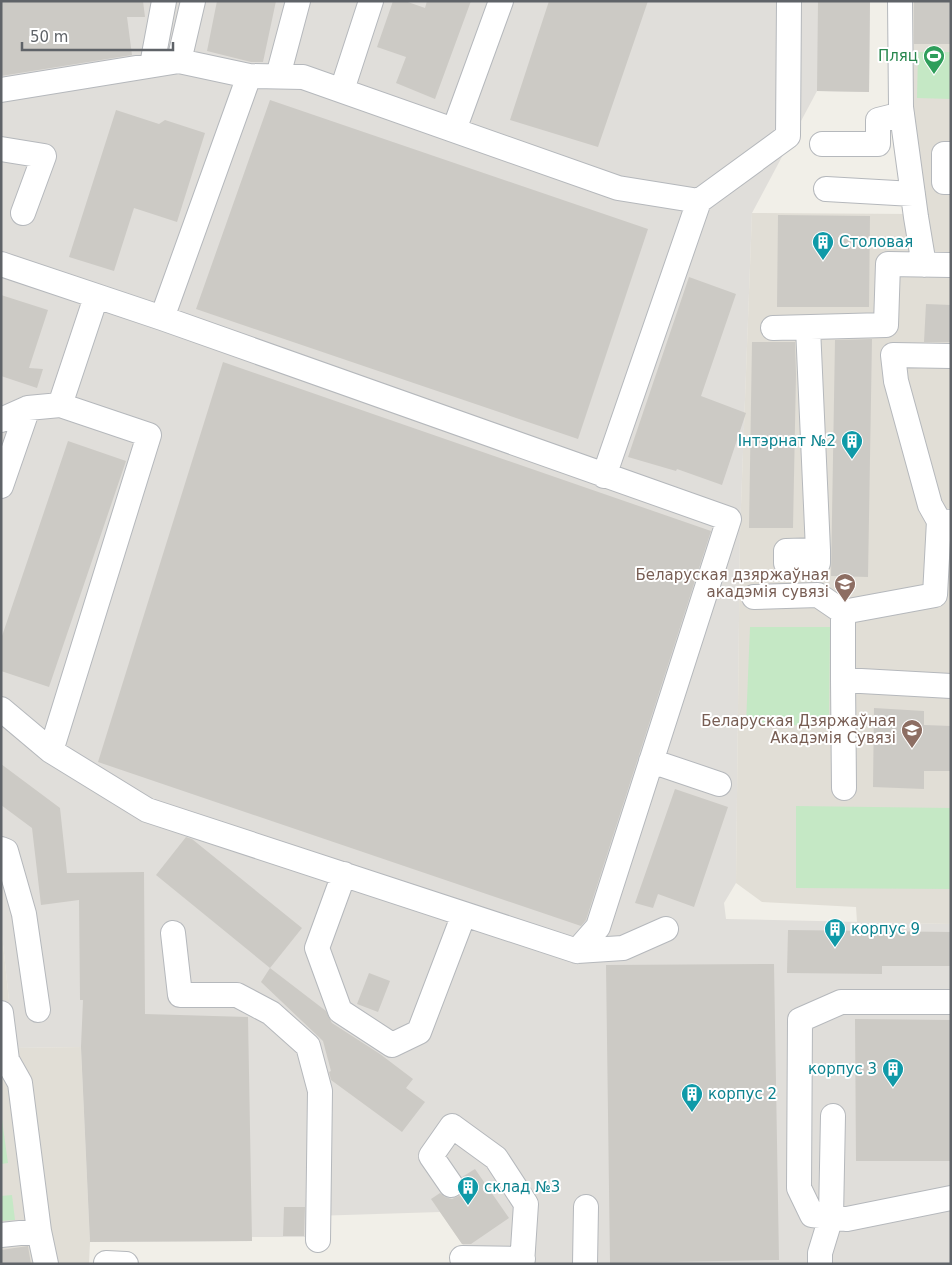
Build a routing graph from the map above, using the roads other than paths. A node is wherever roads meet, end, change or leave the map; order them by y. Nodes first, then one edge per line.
1 (164, 1) edge
2 (193, 1) edge
3 (298, 1) edge
4 (370, 1) edge
5 (500, 1) edge
6 (788, 1) edge
7 (900, 1) edge
8 (179, 61) junction
9 (152, 65) junction
10 (249, 76) junction
11 (278, 76) junction
12 (1, 90) edge
13 (342, 90) junction
14 (902, 114) junction
15 (454, 130) junction
16 (822, 144) dead end
17 (1, 149) edge
18 (951, 154) edge
19 (951, 182) edge
20 (826, 189) dead end
21 (913, 194) junction
22 (699, 201) junction
23 (23, 213) dead end
24 (1, 264) edge
25 (924, 265) junction
26 (951, 265) edge
27 (96, 297) junction
28 (162, 318) junction
29 (773, 328) dead end
30 (808, 328) junction
31 (951, 356) edge
32 (60, 406) junction
33 (28, 408) junction
34 (1, 420) edge
35 (604, 476) junction
36 (1, 486) edge
37 (945, 521) edge
38 (818, 550) dead end
39 (754, 597) dead end
40 (843, 612) junction
41 (843, 680) junction
42 (951, 686) edge
43 (1, 709) edge
44 (51, 751) junction
45 (651, 761) junction
46 (719, 784) dead end
47 (844, 788) dead end
48 (1, 849) edge
49 (344, 874) junction
50 (464, 914) junction
51 (666, 929) dead end
52 (173, 932) dead end
53 (577, 951) junction
54 (951, 1002) edge
55 (38, 1010) dead end
56 (1, 1013) edge
57 (833, 1116) dead end
58 (451, 1185) dead end
59 (951, 1198) edge
60 (586, 1207) dead end
61 (831, 1217) junction
62 (39, 1231) junction
63 (1, 1235) edge
64 (318, 1240) dead end
65 (462, 1258) dead end
66 (523, 1262) edge
67 (106, 1263) edge
68 (46, 1264) edge
69 (126, 1264) edge
70 (585, 1264) edge
71 (820, 1264) edge

1 - 9 lane
2 - 8 lane
3 - 11 lane
4 - 13 lane
5 - 15 lane
6 - 22 lane
7 - 14 lane
8 - 9 lane
8 - 10 lane
9 - 12 lane
10 - 11 lane
10 - 28 lane
11 - 13 lane
13 - 15 lane
14 - 16 lane
14 - 21 lane
15 - 22 lane
17 - 23 lane
18 - 19 lane
20 - 21 lane
21 - 25 lane
22 - 35 lane
24 - 27 lane
25 - 26 lane
25 - 30 lane
27 - 28 lane
27 - 32 lane
28 - 35 lane
29 - 30 lane
30 - 38 lane
31 - 37 lane
32 - 33 lane
32 - 44 lane
33 - 34 lane
33 - 36 lane
35 - 45 lane
37 - 40 lane
39 - 40 lane
40 - 41 lane
41 - 42 lane
41 - 47 lane
43 - 44 lane
44 - 49 lane
45 - 46 lane
45 - 53 lane
48 - 55 lane
49 - 50 lane
49 - 50 lane
50 - 53 lane
51 - 53 lane
52 - 64 lane
54 - 61 lane
56 - 62 lane
57 - 61 lane
58 - 66 lane
59 - 61 lane
60 - 70 lane
61 - 71 lane
62 - 63 lane
62 - 68 lane
65 - 66 lane
67 - 69 lane

